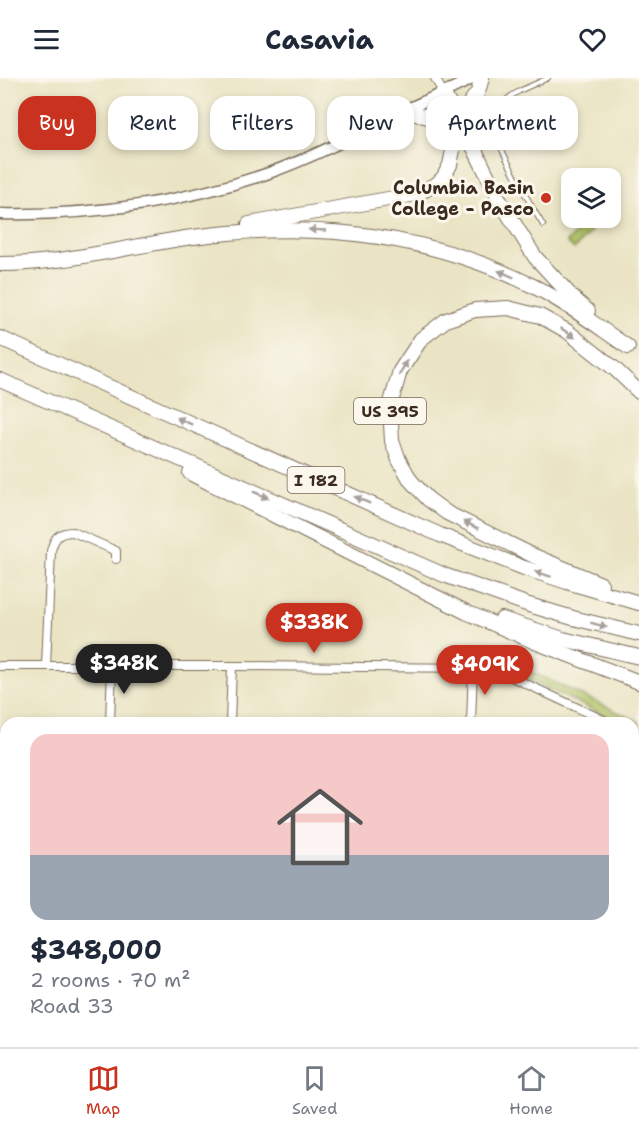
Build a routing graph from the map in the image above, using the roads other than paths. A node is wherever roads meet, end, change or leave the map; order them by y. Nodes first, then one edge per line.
1 (435, 78) edge
2 (474, 78) edge
3 (482, 78) edge
4 (548, 78) edge
5 (443, 93) junction
6 (442, 96) edge
7 (445, 96) edge
8 (475, 96) edge
9 (414, 106) edge
10 (327, 148) edge
11 (452, 150) edge
12 (475, 150) edge
13 (0, 214) edge
14 (543, 225) dead end
15 (192, 237) junction
16 (0, 264) edge
17 (0, 338) edge
18 (634, 351) edge
19 (0, 380) edge
20 (639, 392) edge
21 (53, 404) junction
22 (116, 559) dead end
23 (437, 598) junction
24 (639, 601) edge
25 (639, 634) edge
26 (639, 657) edge
27 (0, 666) edge
28 (46, 666) junction
29 (112, 666) junction
30 (232, 666) junction
31 (473, 668) junction
32 (639, 682) edge
33 (110, 717) edge
34 (230, 717) edge
35 (471, 717) edge
36 (597, 717) edge

1 - 5 street
2 - 5 main road
3 - 8 highway
4 - 14 lane
5 - 6 highway
5 - 7 highway
5 - 9 main road
10 - 13 main road
11 - 15 highway
12 - 18 highway
15 - 16 highway
18 -> 15 highway
24 -> 17 highway, I 182
19 - 21 highway, I 182
24 -> 20 highway, US 395
21 - 23 highway
21 -> 25 highway, I 182
22 - 28 street
23 - 26 highway
23 - 32 highway
27 - 28 street
28 - 29 street
29 - 30 street
29 - 33 street
30 - 31 street
30 - 34 street
31 - 35 street
31 - 36 street

